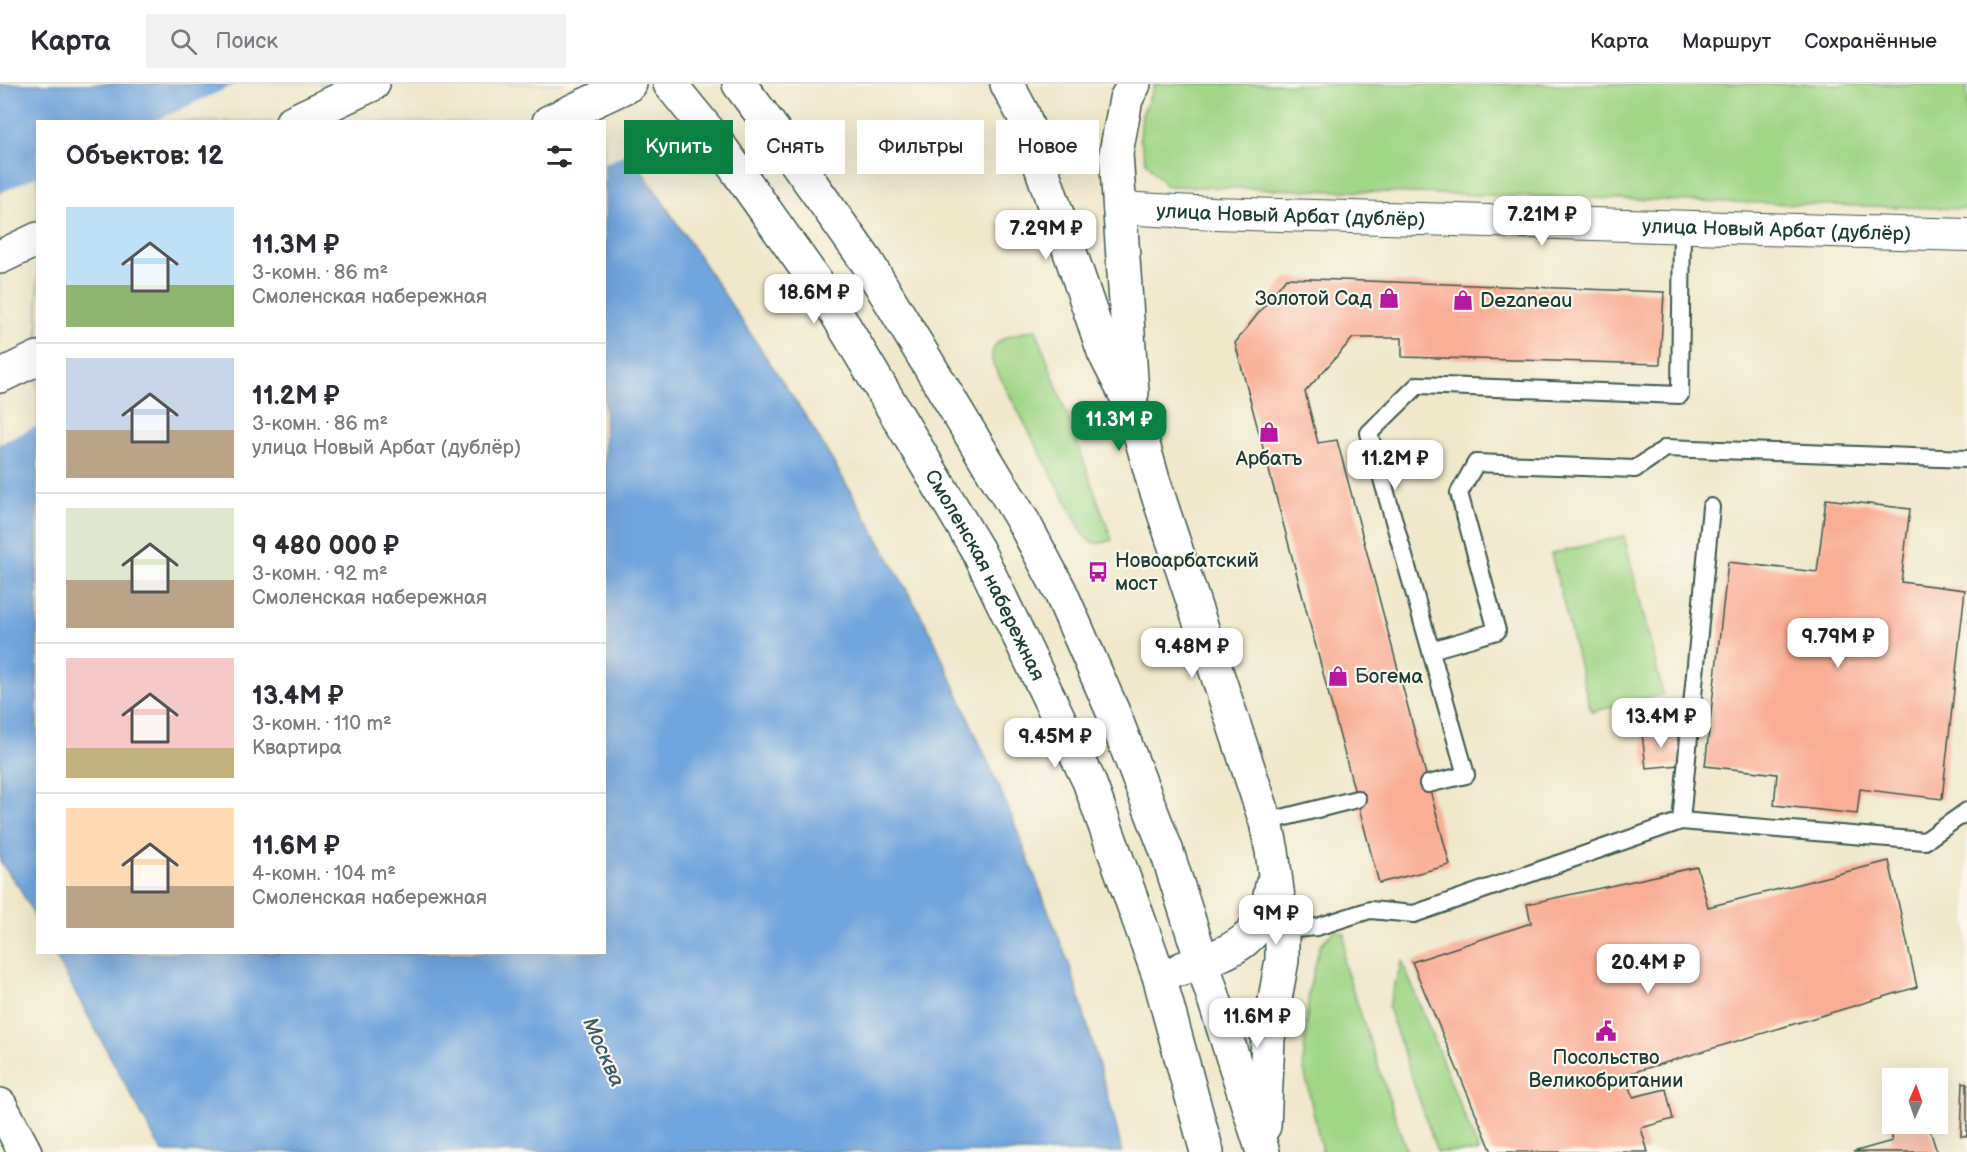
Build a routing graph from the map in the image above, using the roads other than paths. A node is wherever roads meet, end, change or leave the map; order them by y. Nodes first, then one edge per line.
1 (373, 84) edge
2 (630, 84) edge
3 (670, 84) edge
4 (739, 84) edge
5 (1007, 84) edge
6 (1134, 84) edge
7 (296, 120) edge
8 (553, 120) edge
9 (1119, 208) junction
10 (1682, 226) junction
11 (1967, 235) edge
12 (36, 240) edge
13 (0, 256) edge
14 (36, 359) edge
15 (0, 376) edge
16 (1133, 409) junction
17 (1967, 459) edge
18 (1711, 507) dead end
19 (1431, 650) junction
20 (1428, 784) dead end
21 (1357, 800) dead end
22 (1967, 811) edge
23 (1681, 821) junction
24 (1266, 822) junction
25 (1274, 869) junction
26 (1282, 930) junction
27 (1201, 962) junction
28 (1159, 976) junction
29 (0, 1105) edge
30 (25, 1152) edge
31 (1207, 1152) edge
32 (1264, 1152) edge

1 - 7 main road
2 - 8 main road
3 - 28 main road, Смоленская набережная
4 - 27 main road
5 - 16 main road
6 - 9 main road
9 - 10 street, улица Новый Арбат (дублёр)
9 - 16 main road
10 - 11 street, улица Новый Арбат (дублёр)
10 - 19 lane
12 - 13 main road
14 - 15 main road
16 - 24 main road
17 - 19 lane
18 - 23 lane
19 - 20 lane
21 - 24 lane
22 - 23 lane
23 - 26 lane
24 - 25 main road
25 - 26 main road
25 - 27 main road
26 - 32 main road
27 - 28 main road
27 - 32 main road
28 - 31 main road, Смоленская набережная
29 - 30 main road

